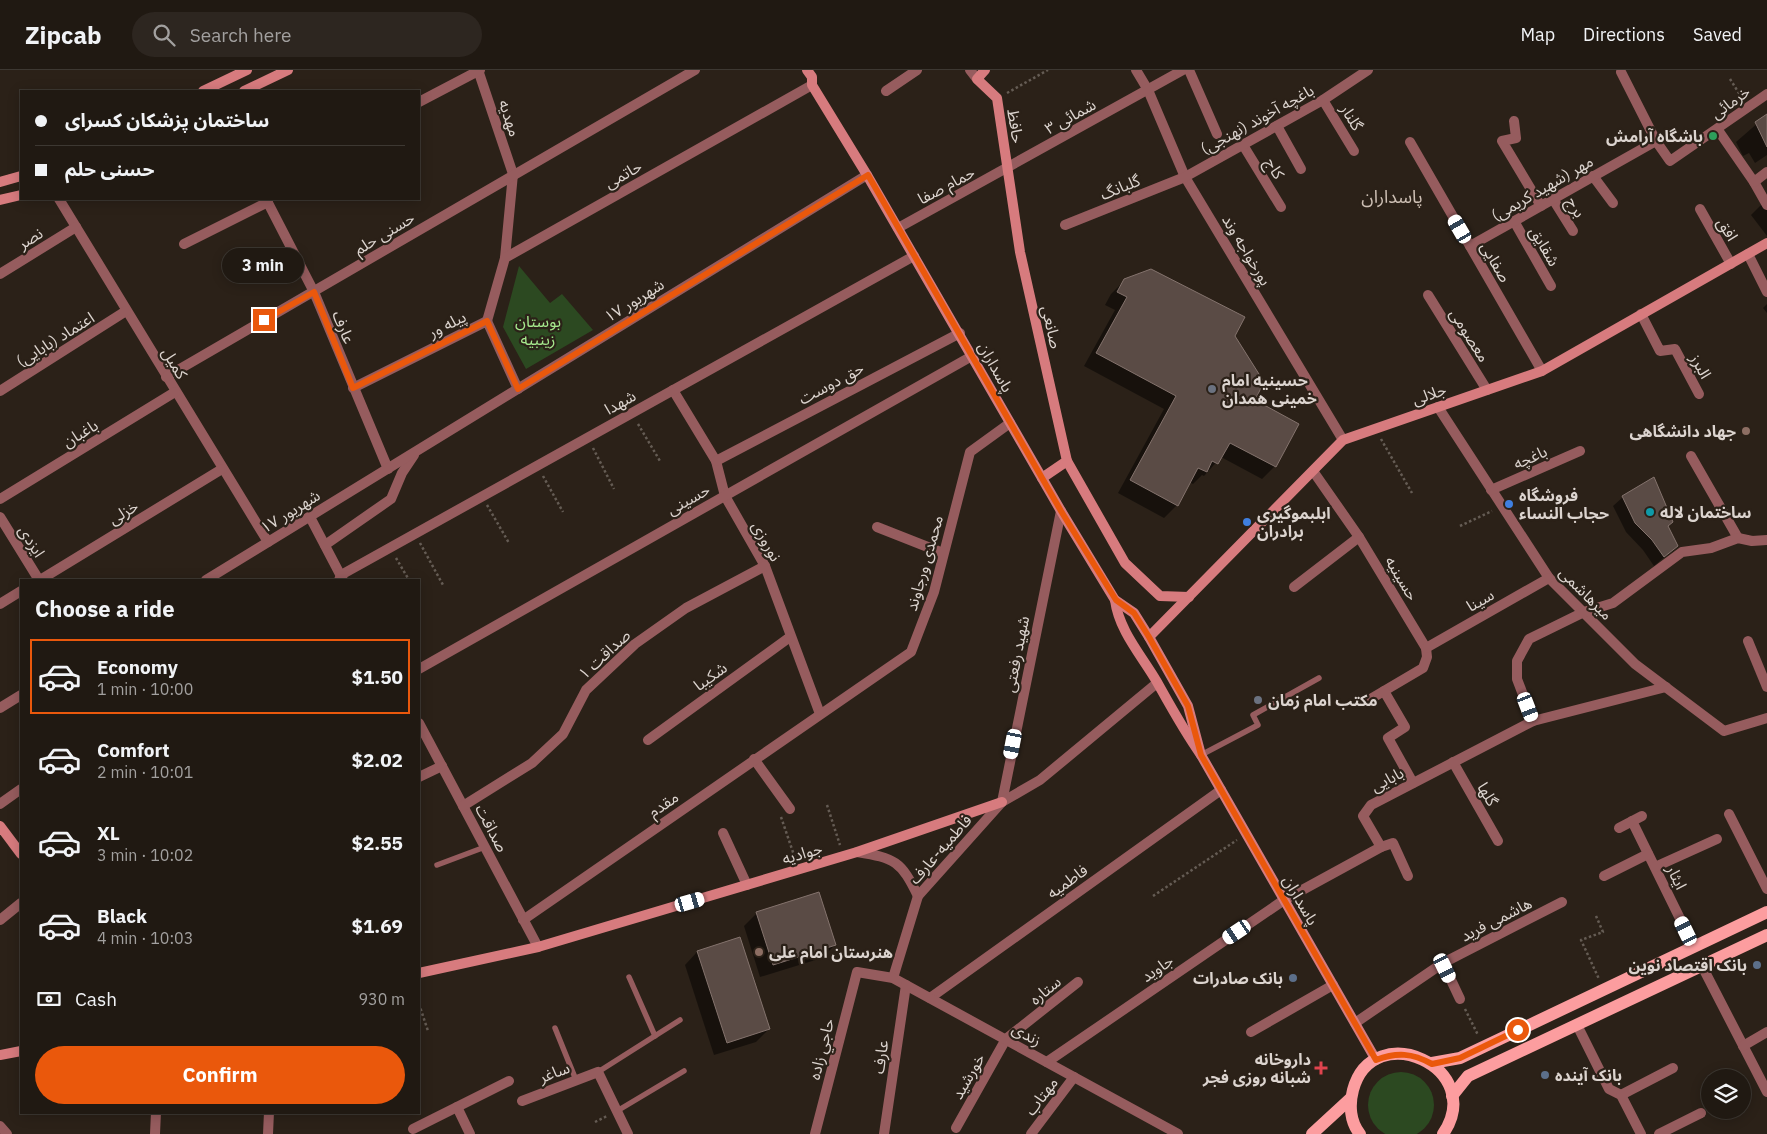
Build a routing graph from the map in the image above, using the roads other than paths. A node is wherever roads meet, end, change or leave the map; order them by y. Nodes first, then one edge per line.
1 (247, 70) edge
2 (288, 70) edge
3 (479, 70) edge
4 (695, 70) edge
5 (808, 70) edge
6 (917, 70) edge
7 (970, 70) edge
8 (985, 70) edge
9 (1136, 70) edge
10 (1183, 70) edge
11 (1190, 70) edge
12 (1368, 70) edge
13 (1621, 72) dead end
14 (977, 78) junction
15 (812, 85) junction
16 (205, 90) edge
17 (246, 90) edge
18 (1148, 90) junction
19 (886, 91) dead end
20 (1767, 94) edge
21 (1323, 100) junction
22 (420, 101) edge
23 (1514, 121) dead end
24 (1277, 126) junction
25 (1718, 130) junction
26 (1217, 134) dead end
27 (1656, 141) junction
28 (1410, 142) dead end
29 (1243, 146) junction
30 (1354, 151) dead end
31 (1301, 168) dead end
32 (1007, 169) junction
33 (1767, 172) edge
34 (513, 174) junction
35 (868, 175) junction
36 (20, 176) edge
37 (1594, 176) junction
38 (1186, 177) junction
39 (0, 182) edge
40 (1754, 182) junction
41 (20, 195) edge
42 (1553, 199) junction
43 (0, 200) edge
44 (59, 200) edge
45 (267, 200) edge
46 (1612, 203) dead end
47 (1767, 205) edge
48 (1541, 206) junction
49 (1281, 207) dead end
50 (1700, 209) dead end
51 (1514, 221) junction
52 (1065, 225) dead end
53 (76, 228) junction
54 (898, 228) junction
55 (1574, 230) dead end
56 (1767, 243) edge
57 (184, 244) dead end
58 (1470, 246) junction
59 (1748, 254) junction
60 (914, 256) junction
61 (505, 258) junction
62 (1731, 264) junction
63 (0, 274) edge
64 (1551, 286) dead end
65 (314, 292) junction
66 (1767, 292) edge
67 (1428, 295) dead end
68 (126, 311) junction
69 (1641, 314) junction
70 (487, 321) junction
71 (960, 333) junction
72 (972, 356) junction
73 (1542, 371) junction
74 (166, 377) junction
75 (353, 388) junction
76 (518, 389) junction
77 (672, 390) junction
78 (1486, 390) junction
79 (0, 391) edge
80 (175, 392) junction
81 (1699, 394) dead end
82 (1438, 407) junction
83 (1010, 423) junction
84 (1344, 440) junction
85 (1580, 451) dead end
86 (416, 452) junction
87 (1691, 456) dead end
88 (1066, 460) junction
89 (716, 461) junction
90 (222, 469) junction
91 (388, 469) junction
92 (1313, 471) junction
93 (1042, 478) junction
94 (1491, 490) junction
95 (725, 496) junction
96 (0, 499) edge
97 (1061, 511) junction
98 (0, 517) edge
99 (310, 517) junction
100 (877, 527) dead end
101 (1359, 537) junction
102 (1738, 538) junction
103 (1767, 540) edge
104 (268, 542) junction
105 (325, 545) junction
106 (944, 553) junction
107 (765, 566) junction
108 (341, 578) edge
109 (1549, 578) junction
110 (38, 579) edge
111 (41, 579) edge
112 (208, 579) edge
113 (1294, 587) dead end
114 (20, 592) edge
115 (1189, 597) junction
116 (1116, 600) junction
117 (0, 604) edge
118 (1584, 612) junction
119 (790, 637) junction
120 (1149, 637) junction
121 (1748, 640) dead end
122 (1426, 648) junction
123 (420, 668) edge
124 (1319, 678) dead end
125 (1158, 683) junction
126 (1666, 687) junction
127 (1767, 687) edge
128 (1384, 691) junction
129 (20, 696) edge
130 (1367, 701) dead end
131 (0, 708) edge
132 (820, 714) junction
133 (1767, 718) edge
134 (1533, 721) junction
135 (420, 725) edge
136 (648, 740) dead end
137 (1201, 755) junction
138 (754, 759) junction
139 (1453, 762) junction
140 (442, 766) junction
141 (420, 776) edge
142 (1413, 783) junction
143 (20, 789) edge
144 (1221, 790) junction
145 (1002, 802) junction
146 (0, 804) edge
147 (463, 806) junction
148 (790, 810) dead end
149 (1728, 814) dead end
150 (0, 826) edge
151 (1618, 828) dead end
152 (723, 833) dead end
153 (1717, 839) dead end
154 (1498, 841) dead end
155 (485, 847) junction
156 (1381, 847) junction
157 (857, 852) junction
158 (20, 853) edge
159 (1648, 854) junction
160 (437, 865) dead end
161 (1655, 867) junction
162 (1408, 876) dead end
163 (1604, 876) dead end
164 (747, 885) junction
165 (1767, 889) edge
166 (918, 896) junction
167 (1284, 900) junction
168 (1562, 902) dead end
169 (20, 903) edge
170 (1767, 912) edge
171 (0, 920) edge
172 (523, 920) junction
173 (1767, 935) edge
174 (538, 947) junction
175 (1694, 947) junction
176 (1443, 963) junction
177 (1702, 966) junction
178 (857, 972) joint
179 (420, 973) edge
180 (629, 977) dead end
181 (893, 978) junction
182 (1078, 982) dead end
183 (906, 984) junction
184 (1333, 985) junction
185 (930, 998) junction
186 (1460, 999) road end
187 (680, 1020) dead end
188 (1355, 1023) junction
189 (1577, 1025) junction
190 (556, 1028) dead end
191 (1251, 1032) dead end
192 (1767, 1032) edge
193 (655, 1036) junction
194 (1006, 1040) junction
195 (1743, 1046) junction
196 (20, 1051) edge
197 (0, 1055) edge
198 (1376, 1060) junction
199 (1047, 1062) junction
200 (1432, 1064) junction
201 (1673, 1068) dead end
202 (684, 1071) dead end
203 (598, 1072) junction
204 (1074, 1077) junction
205 (576, 1080) junction
206 (509, 1081) dead end
207 (1767, 1092) edge
208 (1621, 1095) junction
209 (1452, 1096) junction
210 (1350, 1099) junction
211 (522, 1101) dead end
212 (457, 1107) junction
213 (617, 1111) junction
214 (1701, 1113) dead end
215 (156, 1114) edge
216 (269, 1114) edge
217 (0, 1126) edge
218 (413, 1128) dead end
219 (956, 1128) dead end
220 (7, 1134) edge
221 (155, 1134) edge
222 (268, 1134) edge
223 (470, 1134) edge
224 (628, 1134) edge
225 (815, 1134) edge
226 (884, 1134) edge
227 (1031, 1134) edge
228 (1178, 1134) edge
229 (1312, 1134) edge
230 (1360, 1134) edge
231 (1443, 1134) edge
232 (1641, 1134) edge
233 (1660, 1134) edge

1 - 16 main road
2 - 17 main road
3 - 22 street, مهدیه
3 - 34 street, مهدیه
4 - 34 street, حسنی حلم
5 - 15 main road, پاسداران
6 - 19 street
7 - 14 street
8 - 14 main road
9 - 18 street, پورخواجه وند
10 - 18 street, شمائی ۳
11 - 26 street
12 - 21 street, باغچه آخوند (نهنجی)
13 - 27 street, خرمائی
14 - 32 main road, حافظ
15 - 35 main road, پاسداران
15 - 61 street, حاتمی
18 - 32 street, شمائی ۳
18 - 38 street, پورخواجه وند
20 - 25 street, خرمائی
21 - 24 street, باغچه آخوند (نهنجی)
21 - 30 street, گلنار
23 - 48 street
24 - 29 street, باغچه آخوند (نهنجی)
24 - 31 street
25 - 27 street, خرمائی
25 - 40 street
27 - 37 street, مهر (شهید کریمی)
28 - 58 street, صفایی
29 - 38 street, باغچه آخوند (نهنجی)
29 - 49 street, کاج
32 - 54 street, حمام صفا
32 - 88 main road, صانعی
33 - 40 street
34 - 61 street
34 - 65 street, حسنی حلم
35 - 54 main road, پاسداران
35 - 76 street, ۱۷ شهریور
36 - 39 main road
37 - 42 street, مهر (شهید کریمی)
37 - 46 street
38 - 52 street, گلبانگ
38 - 84 street, پورخواجه وند
40 - 47 street
41 - 43 main road
42 - 48 street, مهر (شهید کریمی)
42 - 55 street, برج
44 - 53 street, کمیل
45 - 57 street
45 - 65 street, عارف
48 - 51 street, مهر (شهید کریمی)
50 - 62 street, افق
51 - 58 street, مهر (شهید کریمی)
51 - 64 street, شقایق
53 - 63 street, نصر
53 - 68 street, کمیل
54 - 60 main road, پاسداران
56 - 59 main road, جلالی
58 - 73 street, صفایی
59 - 62 main road, جلالی
59 - 66 street
60 - 71 main road, پاسداران
60 - 77 street, شهدا
61 - 70 street
62 - 69 main road, جلالی
65 - 74 street, حسنی حلم
65 - 75 street, عارف
67 - 78 street, معصومی
68 - 74 street, کمیل
68 - 79 street, اعتماد (بابایی)
69 - 73 main road, جلالی
69 - 81 street, البرز
70 - 75 street, پیله ور
70 - 76 street, پیله ور
71 - 72 main road, پاسداران
71 - 89 street, حق دوست
72 - 83 main road, پاسداران
72 - 95 street, حسینی
73 - 78 main road, جلالی
74 - 80 street, کمیل
75 - 91 street, عارف
76 - 86 street, ۱۷ شهریور
77 - 89 street, نوروزی
77 - 108 street, شهدا
78 - 82 main road, جلالی
80 - 90 street, کمیل
80 - 96 street, باغبان
82 - 84 main road, جلالی
82 - 94 street, میرهاشمی
83 - 93 main road, پاسداران
83 - 106 street, محمدی ورجاوند
84 - 92 main road, جلالی
85 - 94 street, باغچه
86 - 91 street, ۱۷ شهریور
86 - 105 street, ۱۷ شهریور
87 - 102 street
88 - 93 main road
88 - 115 main road, صانعی
89 - 95 street, نوروزی
90 - 104 street, کمیل
90 - 111 street, خزلی
91 - 99 street, ۱۷ شهریور
92 - 101 street, حسینیه
92 - 115 main road, جلالی
93 - 97 main road, پاسداران
94 - 109 street, میرهاشمی
95 - 107 street, نوروزی
95 - 123 street, حسینی
97 - 116 main road, پاسداران
97 - 145 street, شهید رفعتی
98 - 110 street, ایزدی
99 - 104 street, ۱۷ شهریور
99 - 105 street
100 - 106 street
101 - 113 street
101 - 122 street, حسینیه
102 - 103 street
102 - 118 street
104 - 112 street, ۱۷ شهریور
105 - 108 street
106 - 132 street, محمدی ورجاوند
107 - 119 street, نوروزی
107 - 147 street, صداقت ۱
109 - 118 street, میرهاشمی
109 - 122 street, سینا
114 - 117 street
115 - 120 main road, جلالی
116 - 120 main road, پاسداران
116 - 125 main road, پاسداران
118 - 126 street, میرهاشمی
118 - 134 street
119 - 132 street, نوروزی
119 - 136 street, شکیبا
120 - 137 main road, پاسداران
121 - 127 street
122 - 128 street
124 - 137 lane
125 - 137 main road, پاسداران
125 - 145 street, جوادیه
126 - 133 street, میرهاشمی
126 - 134 street, بابایی
128 - 130 street
128 - 142 street
129 - 131 street
132 - 138 street, مقدم
134 - 139 street, بابایی
135 - 140 street, صداقت
137 - 144 main road, پاسداران
138 - 148 street
138 - 172 street, مقدم
139 - 142 street, بابایی
139 - 154 street, گلها
140 - 141 street
140 - 147 street, صداقت
142 - 156 street, بابایی
143 - 146 street
144 - 167 main road, پاسداران
144 - 185 street, فاطمیه
145 - 157 main road, جوادیه
145 - 166 street, فاطمیه-عارف
147 - 155 street, صداقت
149 - 165 street
150 - 158 main road
151 - 159 street, ایثار
152 - 164 street
153 - 161 street
155 - 160 lane
155 - 172 street, صداقت
156 - 162 street
156 - 167 street
157 - 164 main road, جوادیه
157 - 166 street
159 - 161 street, ایثار
159 - 163 street
161 - 175 street, ایثار
164 - 174 main road, جوادیه
166 - 181 street, فاطمیه-عارف
167 - 184 main road, پاسداران
167 - 199 street, جاوید
168 - 176 street, هاشمی فرید
169 - 171 street
170 - 175 main road
172 - 174 street, صداقت
173 - 177 main road
174 - 179 main road, جوادیه
175 - 200 main road
176 - 186 street
176 - 188 street, هاشمی فرید
177 - 189 main road
177 - 195 street
178 - 181 street, زندی
178 - 225 street, حاجي زاده
180 - 193 lane
181 - 183 street, زندی
182 - 194 street, ستاره
183 - 185 street, زندی
183 - 226 street, عارف
184 - 188 main road, پاسداران
184 - 191 street
185 - 194 street, زندی
187 - 193 lane
188 - 198 main road, پاسداران
189 - 208 street
189 - 209 main road
190 - 205 lane
192 - 195 street
193 - 203 lane
194 - 199 street, زندی
194 - 219 street, خورشید
195 - 207 street
196 - 197 main road
198 - 200 main road
198 - 210 main road
199 - 204 street, زندی
200 - 209 main road
201 - 208 street
202 - 213 lane
203 - 205 street, ساغر
203 - 213 street
204 - 227 street, مهتاب
204 - 228 street, زندی
205 - 211 street, ساغر
206 - 212 street
208 - 232 street
209 - 231 main road
210 - 229 main road
210 - 230 main road
212 - 218 street
212 - 223 street
213 - 224 street
214 - 233 street
215 - 221 street
216 - 222 street
217 - 220 street

